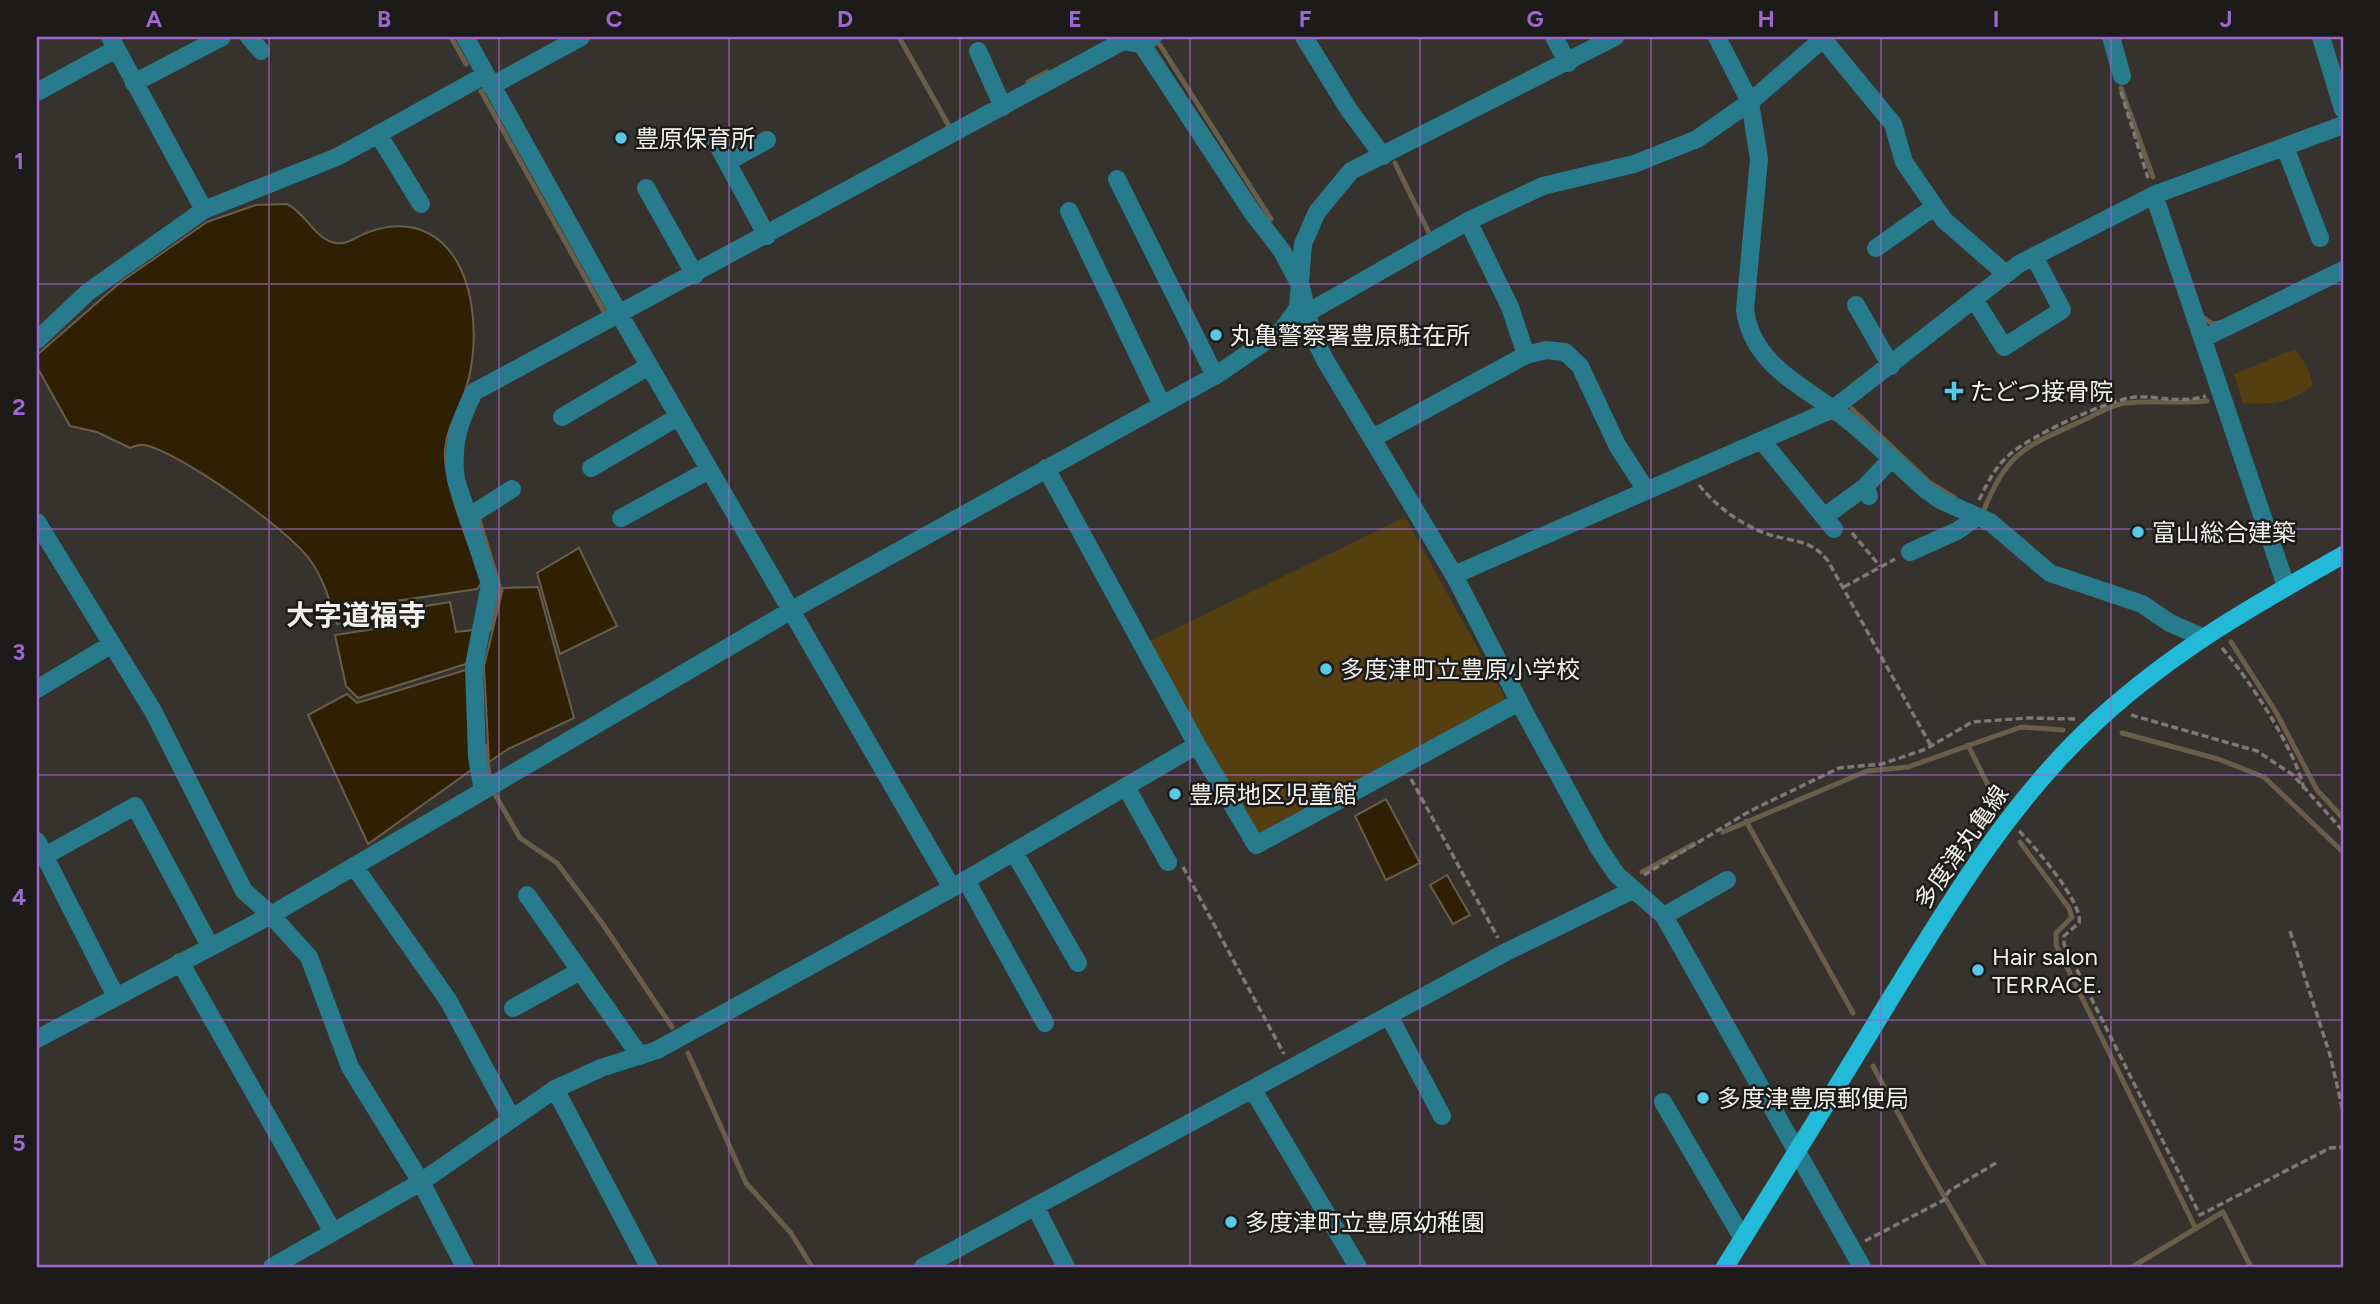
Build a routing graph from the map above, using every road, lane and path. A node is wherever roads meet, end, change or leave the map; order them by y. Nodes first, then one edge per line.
1 (222, 37) edge
2 (249, 37) edge
3 (465, 37) edge
4 (581, 37) edge
5 (1304, 37) edge
6 (1554, 37) edge
7 (1615, 37) edge
8 (1717, 37) edge
9 (2111, 37) edge
10 (2321, 37) edge
11 (1824, 38) edge
12 (1143, 39) edge
13 (113, 43) edge
14 (261, 51) dead end
15 (978, 51) dead end
16 (1568, 63) junction
17 (2338, 70) edge
18 (2122, 76) joint
19 (488, 81) junction
20 (134, 83) junction
21 (37, 92) edge
22 (1000, 101) junction
23 (1750, 102) junction
24 (2343, 109) edge
25 (2343, 125) edge
26 (378, 134) junction
27 (767, 140) dead end
28 (716, 142) dead end
29 (2285, 147) junction
30 (1383, 156) junction
31 (727, 162) junction
32 (1117, 179) dead end
33 (646, 188) dead end
34 (2154, 195) junction
35 (421, 204) dead end
36 (1934, 207) junction
37 (204, 210) junction
38 (1069, 211) dead end
39 (1468, 221) junction
40 (764, 231) junction
41 (2320, 238) dead end
42 (1876, 248) dead end
43 (2034, 256) junction
44 (2343, 270) edge
45 (2006, 274) junction
46 (695, 275) junction
47 (1301, 287) junction
48 (1975, 299) junction
49 (1856, 304) dead end
50 (618, 312) junction
51 (1307, 313) junction
52 (2204, 338) junction
53 (37, 340) edge
54 (1526, 355) junction
55 (649, 366) junction
56 (1891, 366) junction
57 (1215, 376) junction
58 (2221, 392) junction
59 (1162, 405) junction
60 (1833, 409) junction
61 (562, 417) dead end
62 (678, 417) junction
63 (1373, 438) junction
64 (1762, 441) junction
65 (1891, 459) junction
66 (591, 468) dead end
67 (1046, 468) junction
68 (709, 470) junction
69 (1690, 472) junction
70 (512, 489) dead end
71 (1646, 490) junction
72 (1974, 516) junction
73 (468, 517) junction
74 (621, 518) dead end
75 (1830, 519) junction
76 (37, 522) edge
77 (1910, 552) joint
78 (2343, 555) edge
79 (1880, 566) junction
80 (1454, 575) junction
81 (2286, 586) junction
82 (1843, 588) junction
83 (790, 611) junction
84 (2202, 637) junction
85 (112, 645) junction
86 (37, 689) edge
87 (1519, 702) junction
88 (2128, 714) dead end
89 (2098, 719) junction
90 (1197, 745) junction
91 (1931, 746) junction
92 (1403, 765) junction
93 (1126, 787) junction
94 (2304, 790) junction
95 (483, 791) junction
96 (2010, 818) junction
97 (2343, 831) edge
98 (40, 849) edge
99 (1014, 852) junction
100 (1168, 862) joint
101 (354, 866) junction
102 (1727, 880) dead end
103 (959, 884) junction
104 (1630, 887) junction
105 (527, 895) dead end
106 (271, 915) junction
107 (1664, 916) junction
108 (2290, 931) dead end
109 (210, 946) junction
110 (1506, 952) junction
111 (180, 962) junction
112 (1078, 963) dead end
113 (580, 971) junction
114 (115, 995) junction
115 (513, 1008) dead end
116 (1388, 1016) junction
117 (1045, 1023) dead end
118 (38, 1037) edge
119 (640, 1056) junction
120 (1291, 1068) junction
121 (555, 1089) junction
122 (1253, 1090) junction
123 (1663, 1102) dead end
124 (2343, 1111) edge
125 (1442, 1116) dead end
126 (512, 1119) junction
127 (2343, 1147) edge
128 (1798, 1150) junction
129 (1996, 1163) dead end
130 (421, 1182) junction
131 (1036, 1208) junction
132 (333, 1232) junction
133 (1743, 1239) junction
134 (1851, 1249) junction
135 (272, 1267) edge
136 (465, 1267) edge
137 (649, 1267) edge
138 (923, 1267) edge
139 (1066, 1267) edge
140 (1358, 1267) edge
141 (1725, 1267) edge
142 (1862, 1267) edge

1 - 20 street
2 - 14 street
3 - 19 street
4 - 19 street
5 - 30 street
6 - 16 street
7 - 16 street
8 - 23 street
9 - 18 street
10 - 17 street
11 - 23 street
11 - 36 street
12 - 22 street
12 - 47 street
13 - 20 street
13 - 21 street
15 - 22 street
16 - 30 street
17 - 24 street
18 - 34 path
19 - 26 street
19 - 50 street
20 - 37 street
22 - 40 street
23 - 39 street
23 - 60 street
25 - 29 street
26 - 35 street
26 - 37 street
27 - 31 street
28 - 31 street
29 - 34 street
29 - 41 street
30 - 47 street
31 - 40 street
32 - 57 street
33 - 46 street
34 - 43 street
34 - 52 street
36 - 42 street
36 - 45 street
37 - 53 street
38 - 59 street
39 - 51 street
39 - 54 street
40 - 46 street
43 - 45 street
43 - 48 street
44 - 52 street
45 - 48 street
46 - 50 street
47 - 51 street
47 - 57 street
48 - 56 street
49 - 56 street
50 - 55 street
50 - 73 street
51 - 63 street
52 - 58 street
54 - 63 street
54 - 71 street
55 - 61 street
55 - 62 street
56 - 60 street
57 - 59 street
58 - 72 path
58 - 81 street
59 - 67 street
60 - 64 street
60 - 65 street
62 - 66 street
62 - 68 street
63 - 80 street
64 - 69 street
64 - 75 street
65 - 72 street
65 - 75 street
67 - 83 street
67 - 90 street
68 - 74 street
68 - 83 street
69 - 71 street
69 - 82 path
70 - 73 street
71 - 80 street
72 - 77 street
72 - 84 street
73 - 95 street
75 - 79 path
76 - 85 street
77 - 79 path
78 - 81 main road, 多度津丸亀線
79 - 82 path
80 - 87 street
81 - 84 main road, 多度津丸亀線
82 - 91 path
83 - 95 street
83 - 103 street
84 - 89 main road, 多度津丸亀線
84 - 94 path
85 - 86 street
85 - 106 street
87 - 92 street
87 - 104 street
88 - 94 path
89 - 91 path
89 - 96 main road, 多度津丸亀線
90 - 92 street
90 - 93 street
91 - 104 path
92 - 110 path
93 - 99 street
93 - 100 street
94 - 97 path
95 - 101 street
96 - 127 path
96 - 128 main road, 多度津丸亀線
98 - 109 street
98 - 114 street
99 - 103 street
99 - 112 street
100 - 120 path
101 - 106 street
101 - 126 street
102 - 107 street
103 - 117 street
103 - 119 street
104 - 107 street
104 - 110 street
105 - 113 street
106 - 109 street
106 - 130 street
107 - 128 street
108 - 124 path
109 - 111 street
110 - 116 street
111 - 114 street
111 - 132 street
113 - 115 street
113 - 119 street
114 - 118 street
116 - 120 street
116 - 125 street
119 - 121 street
120 - 122 street
121 - 126 street
121 - 137 street
122 - 131 street
122 - 140 street
123 - 133 street
126 - 130 street
128 - 133 main road, 多度津丸亀線
128 - 134 street
129 - 134 path
130 - 132 street
130 - 136 street
131 - 138 street
131 - 139 street
132 - 135 street
133 - 141 main road, 多度津丸亀線
134 - 142 street

